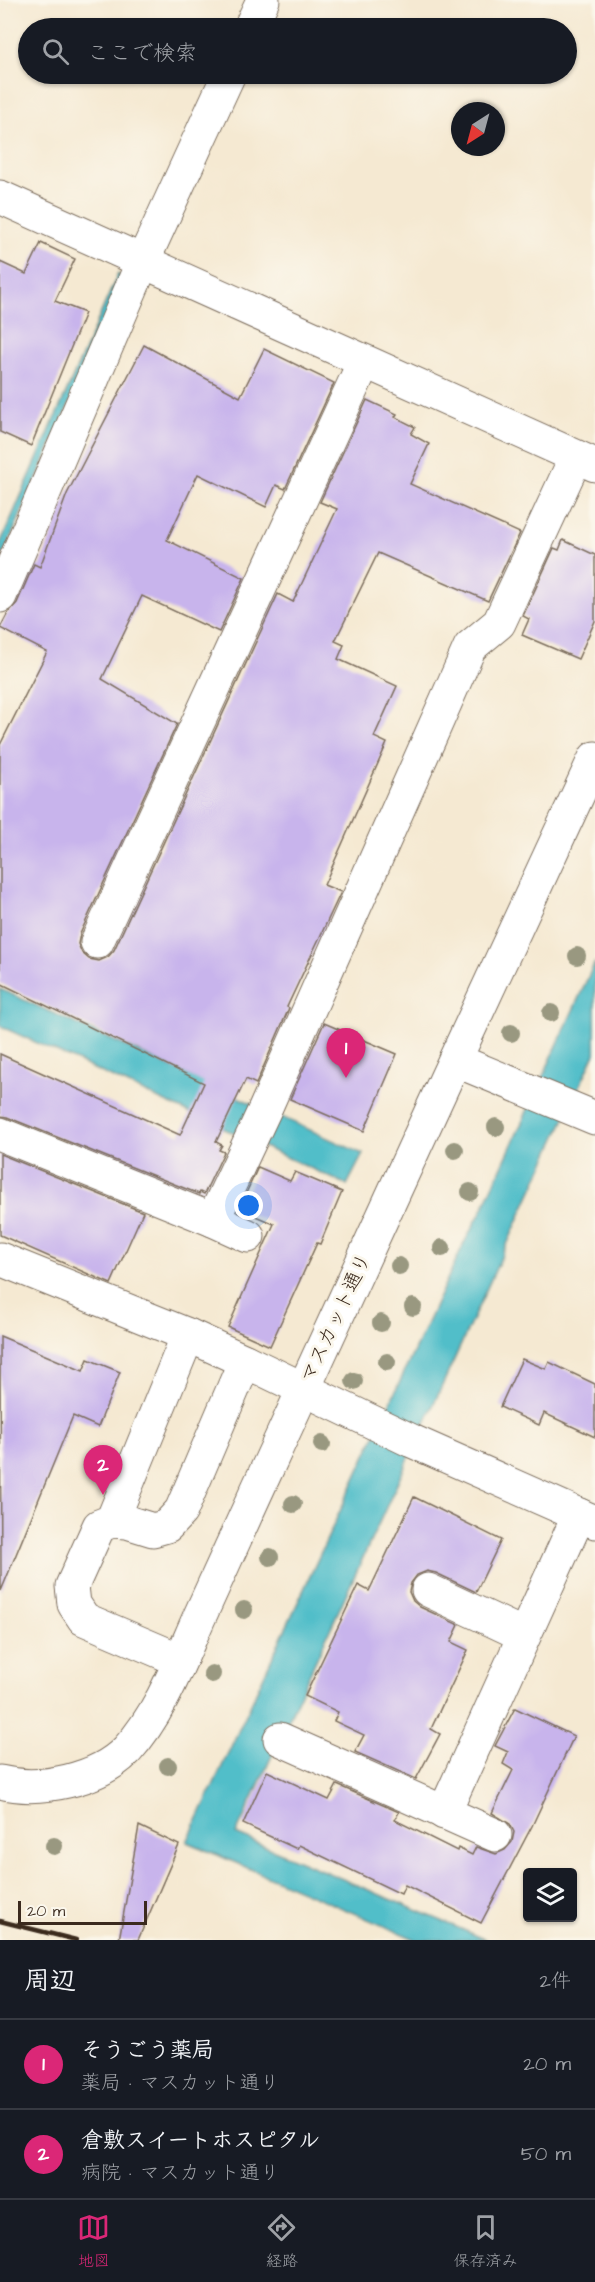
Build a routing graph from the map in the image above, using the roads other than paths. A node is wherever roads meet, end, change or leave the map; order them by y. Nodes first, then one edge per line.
1 (263, 0) edge
2 (255, 18) edge
3 (224, 84) edge
4 (0, 197) edge
5 (143, 261) junction
6 (364, 362) junction
7 (586, 461) edge
8 (0, 596) edge
9 (595, 758) edge
10 (97, 942) dead end
11 (455, 1060) junction
12 (584, 1113) edge
13 (0, 1134) edge
14 (213, 1220) junction
15 (248, 1236) dead end
16 (0, 1259) edge
17 (188, 1335) junction
18 (245, 1361) junction
19 (304, 1387) junction
20 (587, 1518) edge
21 (112, 1521) junction
22 (428, 1590) dead end
23 (524, 1635) junction
24 (180, 1660) junction
25 (280, 1739) dead end
26 (0, 1782) edge
27 (444, 1813) junction
28 (495, 1835) dead end

1 - 2 street
3 - 5 street
4 - 5 street
5 - 6 street
5 - 8 street
6 - 7 street
6 - 10 street
7 - 14 street
9 - 11 street, マスカット通り
11 - 12 street
11 - 19 street, マスカット通り
13 - 14 street
14 - 15 street
16 - 17 street
17 - 18 street
17 - 21 street
18 - 19 street
18 - 21 street
19 - 20 street
19 - 24 street, マスカット通り
20 - 23 street
21 - 24 street
22 - 23 street
23 - 27 street
24 - 26 street, マスカット通り
25 - 27 street
27 - 28 street

